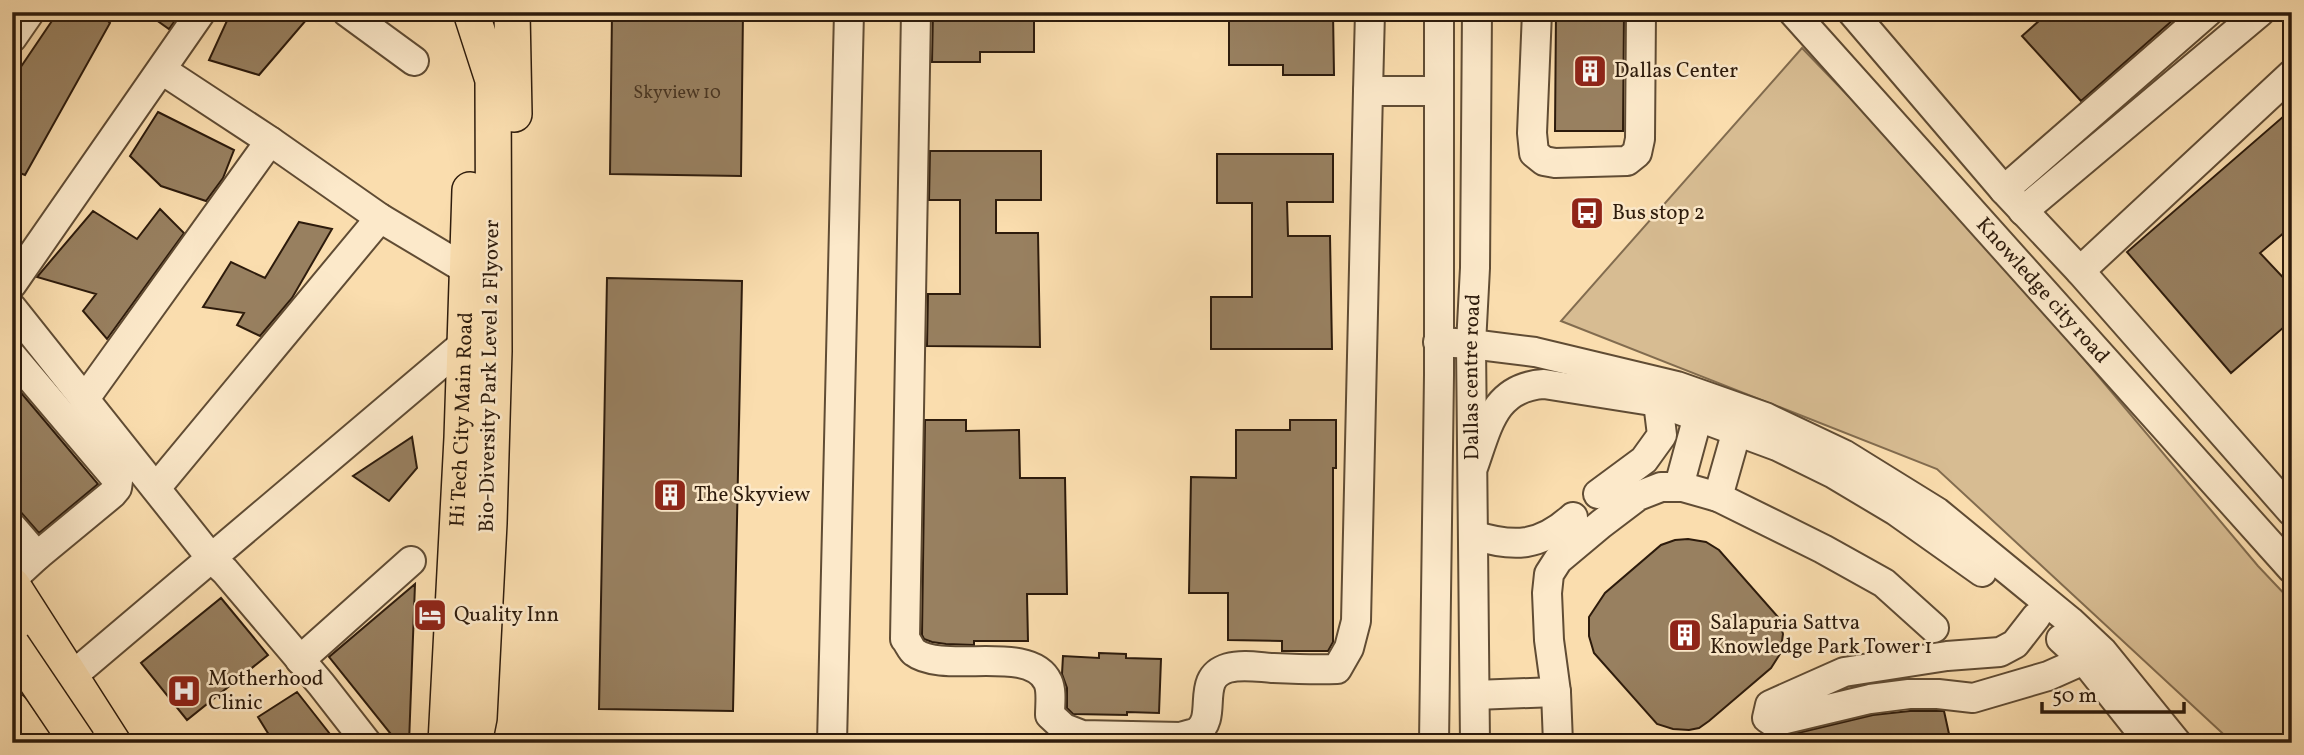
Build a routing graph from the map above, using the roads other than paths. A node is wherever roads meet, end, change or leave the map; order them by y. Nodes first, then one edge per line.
1 (30, 12) edge
2 (201, 12) edge
3 (347, 12) edge
4 (469, 12) edge
5 (512, 12) edge
6 (849, 12) edge
7 (916, 12) edge
8 (1370, 12) edge
9 (1439, 12) edge
10 (1477, 12) edge
11 (1537, 12) edge
12 (1641, 12) edge
13 (1793, 12) edge
14 (2208, 12) edge
15 (2260, 12) edge
16 (1856, 14) edge
17 (12, 38) edge
18 (414, 61) dead end
19 (162, 70) junction
20 (2292, 74) edge
21 (1368, 91) junction
22 (1439, 92) junction
23 (270, 141) junction
24 (2004, 190) junction
25 (2023, 211) junction
26 (380, 218) junction
27 (467, 270) junction
28 (2080, 271) junction
29 (12, 284) edge
30 (12, 308) edge
31 (1438, 342) junction
32 (464, 344) junction
33 (1472, 344) junction
34 (12, 356) edge
35 (84, 400) junction
36 (1658, 402) junction
37 (1698, 416) junction
38 (1737, 430) junction
39 (1474, 465) junction
40 (1679, 486) junction
41 (156, 488) junction
42 (1598, 494) dead end
43 (1718, 496) junction
44 (2292, 512) edge
45 (1573, 517) dead end
46 (12, 527) edge
47 (1473, 535) junction
48 (37, 556) junction
49 (211, 558) junction
50 (411, 561) dead end
51 (2292, 569) edge
52 (12, 579) edge
53 (12, 585) edge
54 (2036, 617) junction
55 (1934, 628) dead end
56 (12, 645) edge
57 (300, 660) junction
58 (2084, 660) junction
59 (72, 676) junction
60 (1556, 692) junction
61 (1475, 695) junction
62 (12, 710) edge
63 (98, 737) edge
64 (35, 743) edge
65 (66, 743) edge
66 (366, 743) edge
67 (446, 743) edge
68 (474, 743) edge
69 (494, 743) edge
70 (832, 743) edge
71 (1433, 743) edge
72 (1475, 743) edge
73 (1558, 743) edge
74 (2150, 743) edge
75 (2177, 743) edge

1 - 17 street
2 - 19 street
3 - 18 street
4 - 27 main road, Hi Tech City Main Road
4 - 68 main road, Bio-Diversity Park Level 2 Flyover
5 - 69 main road
6 - 70 street
7 - 21 street
8 - 21 street
9 - 22 street, Dallas centre road
10 - 33 street, Dallas centre road
11 - 12 street
13 - 51 street, Knowledge city road
14 - 24 street
15 - 25 street
16 - 24 street, Knowledge city road
19 - 23 street
19 - 29 street
20 - 28 street
21 - 22 street
22 - 31 street, Dallas centre road
23 - 26 street
23 - 35 street
24 - 25 street, Knowledge city road
25 - 28 street, Knowledge city road
26 - 27 street
26 - 41 street
27 - 32 main road, Hi Tech City Main Road
28 - 44 street, Knowledge city road
30 - 35 street
31 - 33 street
31 - 71 street, Dallas centre road
32 - 49 street
32 - 67 main road, Hi Tech City Main Road
33 - 39 street, Dallas centre road
33 - 75 street
34 - 48 street
35 - 41 street
36 - 37 street
36 - 39 street
36 - 42 street
37 - 38 street
37 - 40 street
38 - 43 street
38 - 54 street
39 - 47 street, Dallas centre road
40 - 43 street
40 - 60 street
41 - 49 street
43 - 55 street
45 - 47 street
46 - 48 street
47 - 61 street, Dallas centre road
48 - 52 street
49 - 57 street
49 - 59 street
50 - 57 street
53 - 59 main road
54 - 58 street
54 - 58 street
56 - 63 main road, bridge
57 - 66 street
58 - 74 street
59 - 63 main road
60 - 61 street
60 - 73 street
61 - 72 street, Dallas centre road
62 - 64 main road
63 - 65 main road

